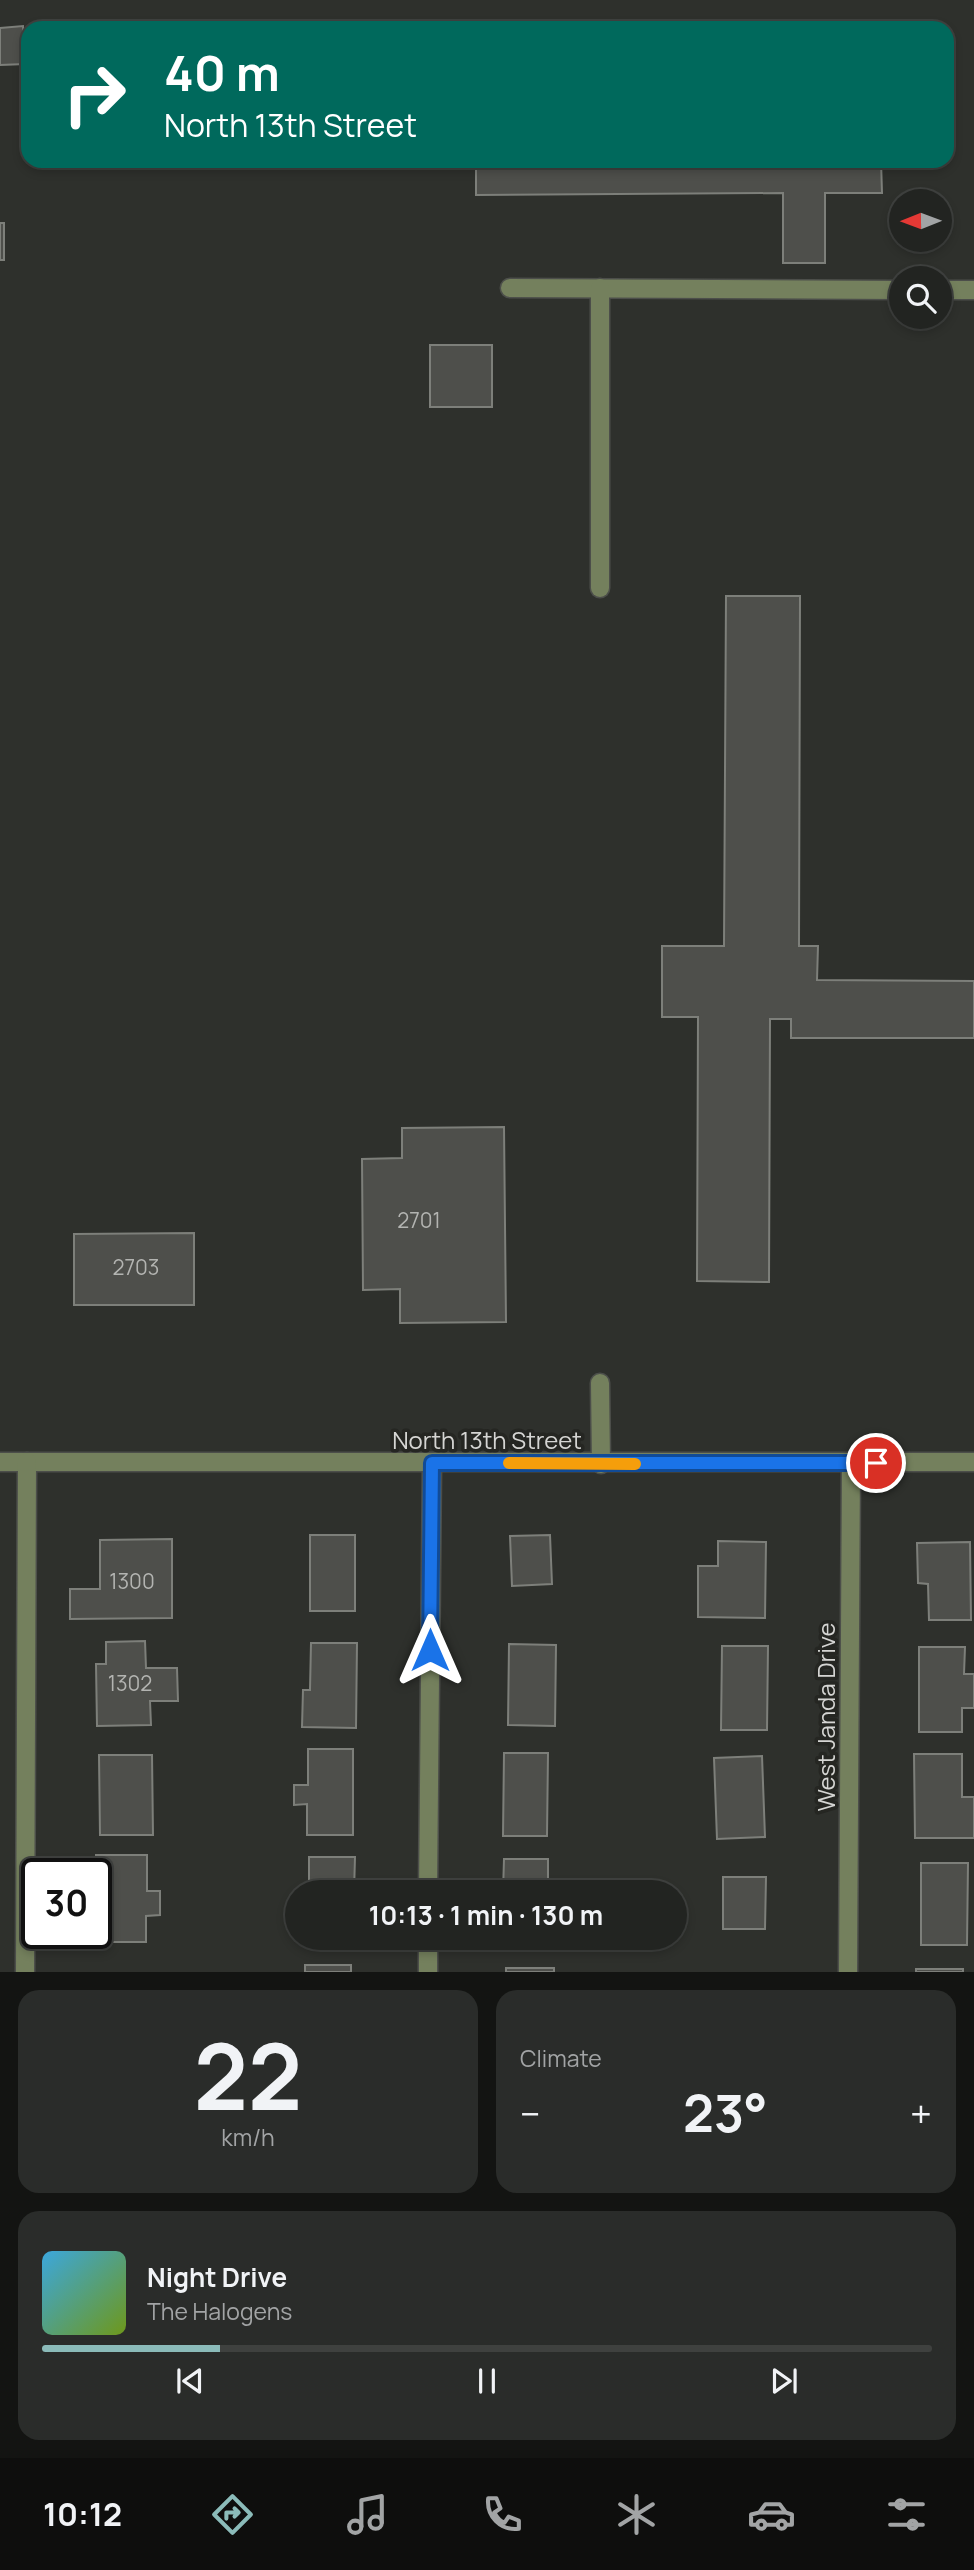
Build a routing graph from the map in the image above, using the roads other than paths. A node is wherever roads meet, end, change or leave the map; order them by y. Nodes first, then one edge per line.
1 (510, 288) dead end
2 (600, 288) junction
3 (889, 290) edge
4 (952, 290) edge
5 (974, 290) edge
6 (600, 588) dead end
7 (600, 1383) dead end
8 (0, 1462) edge
9 (27, 1462) junction
10 (974, 1462) edge
11 (432, 1463) junction
12 (851, 1463) junction
13 (601, 1464) junction
14 (428, 1880) edge
15 (428, 1950) edge
16 (25, 1972) edge
17 (428, 1972) edge
18 (848, 1972) edge

1 - 2 street
2 - 3 street
2 - 6 street
4 - 5 street
7 - 13 street
8 - 9 street, North 13th Street
9 - 11 street, North 13th Street
9 - 16 street
10 - 12 street, North 13th Street
11 - 13 street, North 13th Street
11 - 14 street
12 - 13 street, North 13th Street
12 - 18 street, West Janda Drive
15 - 17 street

